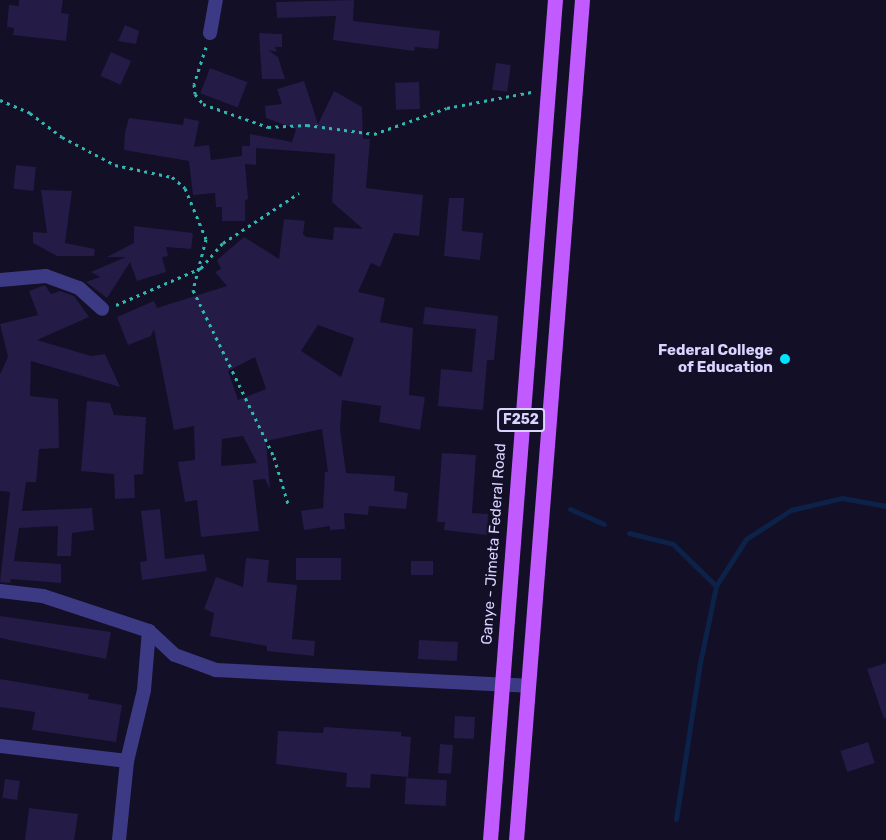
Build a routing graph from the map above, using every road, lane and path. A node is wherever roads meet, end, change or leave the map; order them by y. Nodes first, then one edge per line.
1 (216, 0) edge
2 (555, 0) edge
3 (582, 0) edge
4 (210, 33) joint
5 (549, 90) junction
6 (0, 100) edge
7 (299, 193) dead end
8 (201, 268) junction
9 (0, 280) edge
10 (102, 309) joint
11 (289, 507) dead end
12 (0, 591) edge
13 (149, 631) junction
14 (502, 683) junction
15 (528, 686) junction
16 (0, 746) edge
17 (127, 761) junction
18 (119, 840) edge
19 (490, 840) edge
20 (516, 840) edge

1 - 4 street
2 - 5 main road, Ganye - Jimeta Federal Road / F252
3 - 15 main road, F252
4 - 5 path
5 - 14 main road, Ganye - Jimeta Federal Road / F252
6 - 8 path
7 - 8 path
8 - 10 path
8 - 11 path
9 - 10 street
12 - 13 street
13 - 14 street
13 - 17 street
14 - 15 street
14 - 19 main road, Ganye - Jimeta Federal Road / F252
15 - 20 main road, F252
16 - 17 street
17 - 18 street

